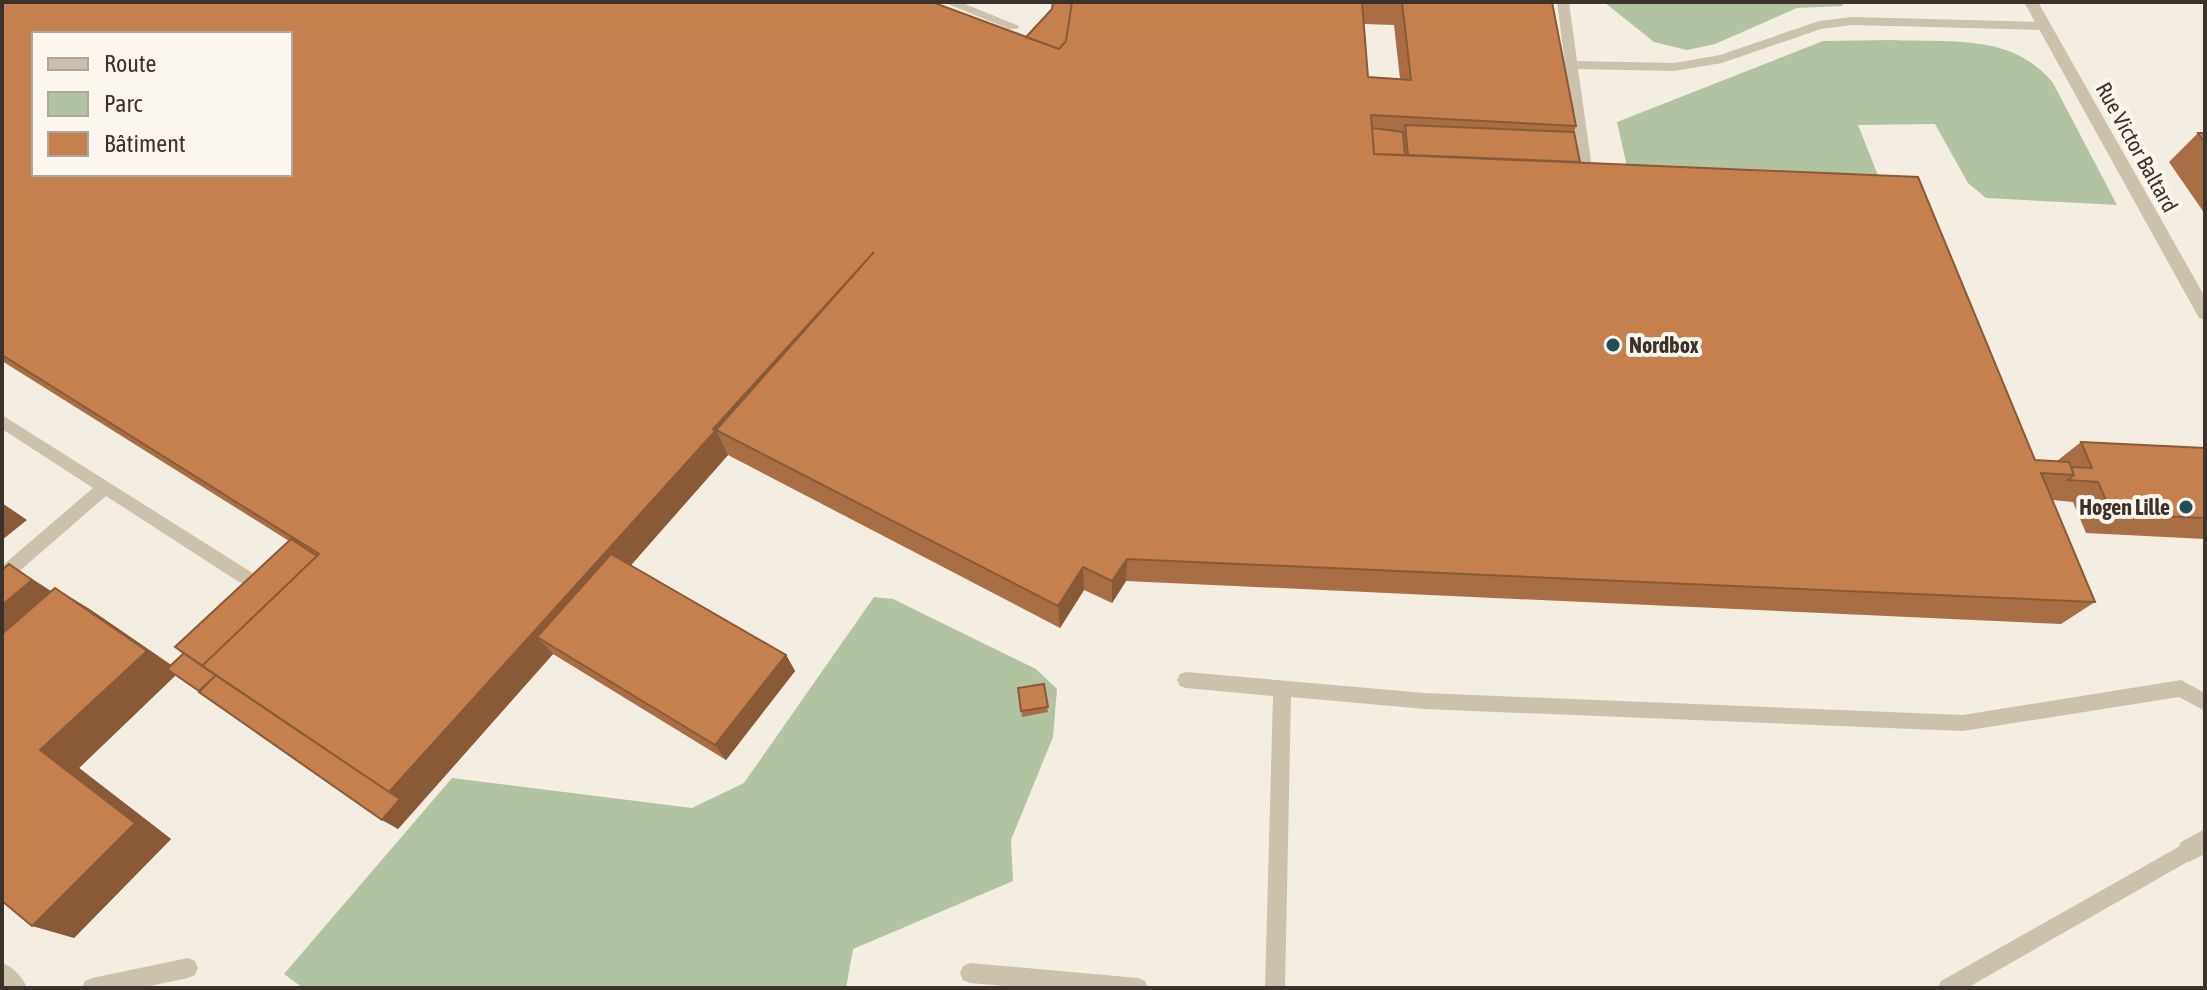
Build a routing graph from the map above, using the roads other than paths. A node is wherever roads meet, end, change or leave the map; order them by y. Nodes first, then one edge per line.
1 (949, 2) edge
2 (1563, 2) edge
3 (2031, 2) edge
4 (1013, 26) dead end
5 (2044, 26) junction
6 (1571, 65) junction
7 (1587, 182) edge
8 (2205, 313) edge
9 (2, 421) edge
10 (105, 487) junction
11 (2, 576) edge
12 (245, 577) edge
13 (1186, 680) dead end
14 (1282, 688) junction
15 (2205, 703) edge
16 (2197, 846) edge
17 (188, 968) dead end
18 (2, 973) edge
19 (970, 973) dead end
20 (17, 988) edge
21 (92, 988) edge
22 (1138, 988) edge
23 (1275, 988) edge
24 (1948, 988) edge

1 - 4 lane
2 - 6 lane
3 - 5 street, Rue Victor Baltard
5 - 6 lane
5 - 8 street, Rue Victor Baltard
6 - 7 lane
9 - 10 lane
10 - 11 lane
10 - 12 lane
13 - 14 lane
14 - 15 lane
14 - 23 lane
16 - 24 lane
17 - 21 lane
18 - 20 lane
19 - 22 lane

